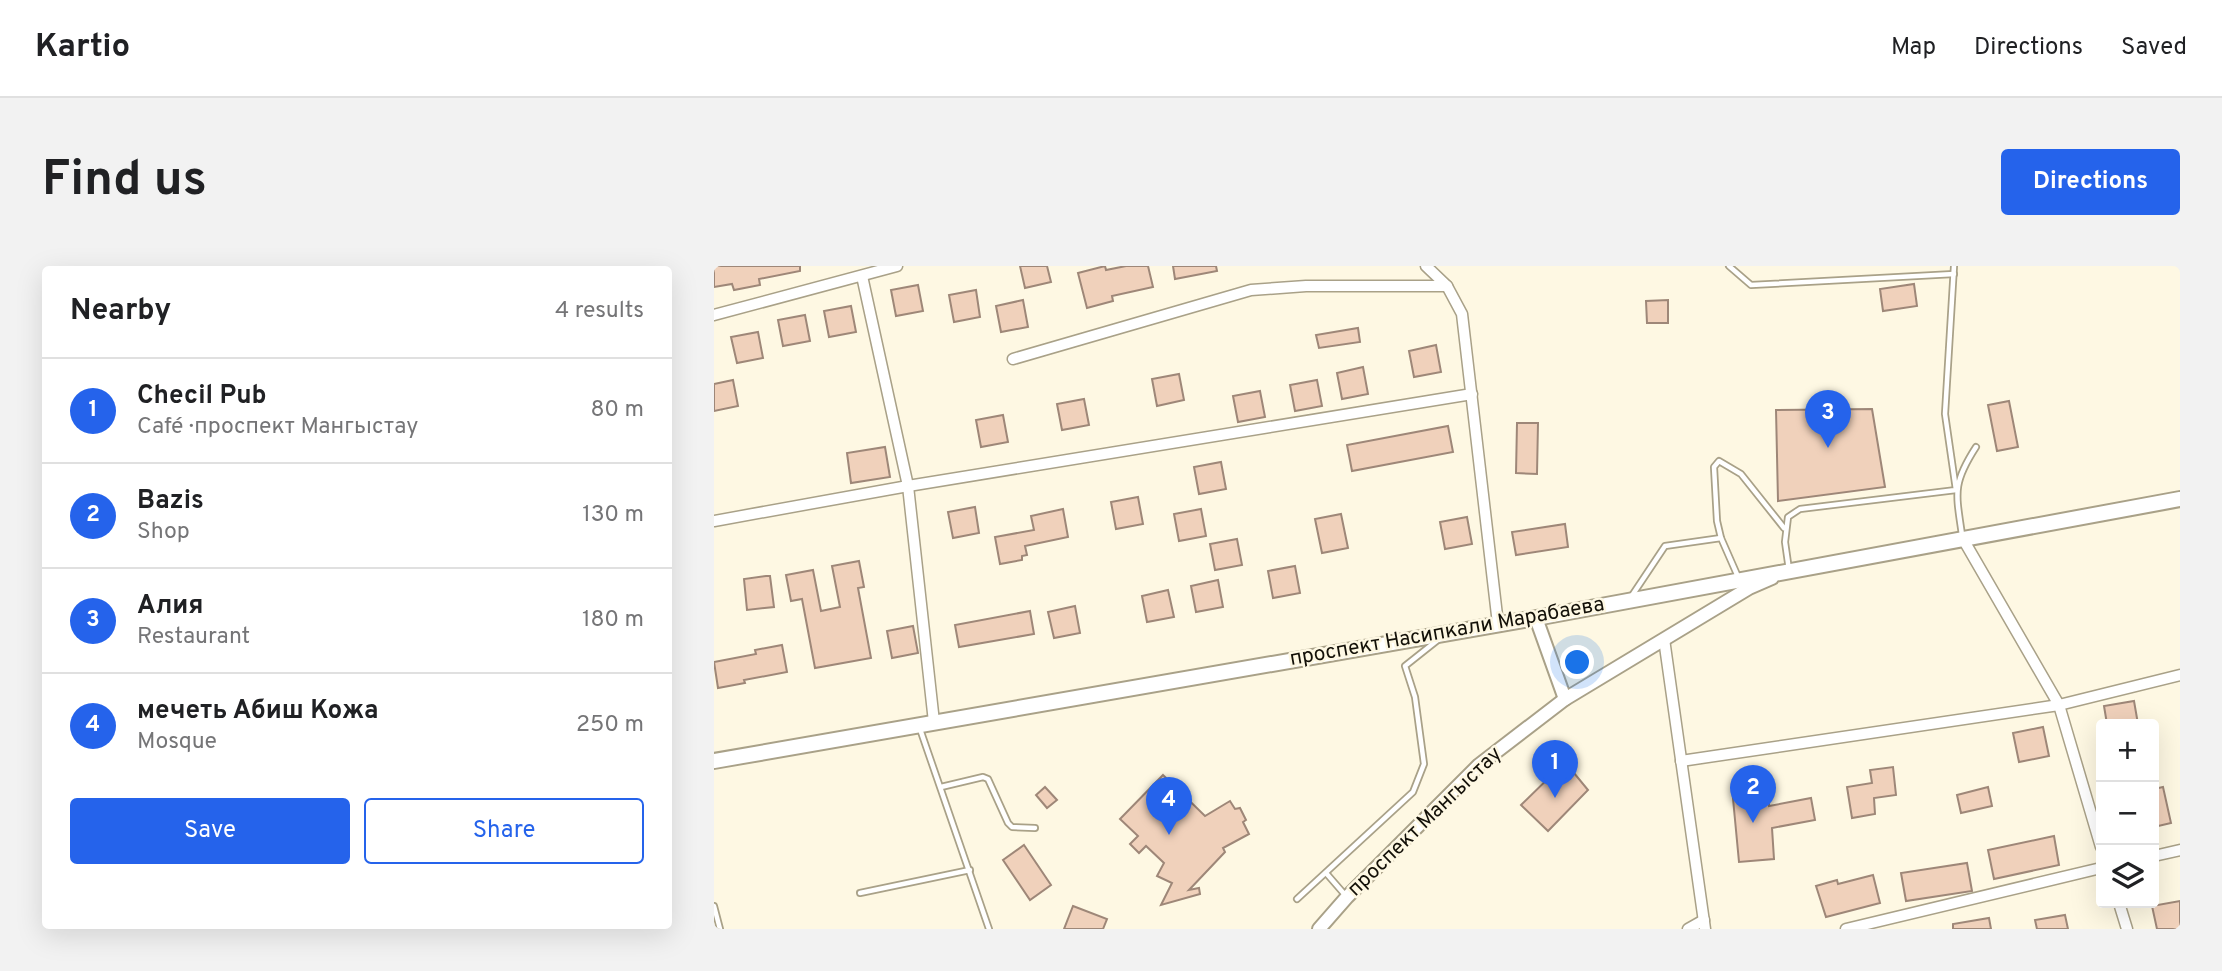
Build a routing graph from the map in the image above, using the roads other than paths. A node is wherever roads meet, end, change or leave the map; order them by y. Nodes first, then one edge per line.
1 (897, 266) edge
2 (1426, 266) edge
3 (1729, 266) edge
4 (1954, 266) edge
5 (1954, 274) junction
6 (862, 276) junction
7 (1447, 286) junction
8 (714, 315) edge
9 (1013, 359) dead end
10 (1472, 394) junction
11 (1976, 447) dead end
12 (908, 486) junction
13 (1956, 490) junction
14 (2180, 499) edge
15 (714, 521) edge
16 (1785, 529) junction
17 (1721, 538) junction
18 (1963, 539) junction
19 (1789, 571) junction
20 (1739, 580) junction
21 (1629, 600) junction
22 (1536, 618) junction
23 (1498, 624) junction
24 (1448, 633) junction
25 (1664, 639) junction
26 (2180, 675) edge
27 (1565, 699) junction
28 (2059, 705) junction
29 (934, 722) junction
30 (919, 724) junction
31 (714, 761) edge
32 (1681, 761) junction
33 (941, 787) junction
34 (1035, 828) dead end
35 (2100, 845) edge
36 (2180, 850) edge
37 (2159, 855) edge
38 (970, 870) junction
39 (2096, 870) edge
40 (1326, 873) junction
41 (860, 893) dead end
42 (1347, 897) junction
43 (1297, 900) dead end
44 (714, 906) edge
45 (2121, 908) edge
46 (1704, 925) edge
47 (720, 929) edge
48 (989, 929) edge
49 (1320, 929) edge
50 (1688, 929) edge
51 (1846, 929) edge
52 (2127, 929) edge

1 - 6 street
2 - 7 street
3 - 5 lane
4 - 5 lane
5 - 13 lane
6 - 8 street
6 - 12 street
7 - 9 street
7 - 10 street
10 - 12 street
10 - 23 street
11 - 13 lane
12 - 15 street
12 - 29 street
13 - 16 lane
13 - 18 lane
14 - 18 main road, проспект Насипкали Марабаева
16 - 17 lane
16 - 19 lane
17 - 20 lane
17 - 21 lane
18 - 19 main road, проспект Насипкали Марабаева
18 - 28 street
19 - 20 main road, проспект Насипкали Марабаева
19 - 25 street, проспект Мангыстау
20 - 21 main road, проспект Насипкали Марабаева
21 - 22 main road, проспект Насипкали Марабаева
22 - 23 main road, проспект Насипкали Марабаева
22 - 27 street
23 - 24 main road, проспект Насипкали Марабаева
24 - 29 main road, проспект Насипкали Марабаева
24 - 40 lane
25 - 27 street, проспект Мангыстау
25 - 32 street
26 - 28 street
27 - 42 street, проспект Мангыстау
28 - 32 street
28 - 35 street
29 - 30 main road, проспект Насипкали Марабаева
30 - 31 main road, проспект Насипкали Марабаева
30 - 33 lane
32 - 46 street
33 - 34 lane
33 - 38 lane
36 - 37 street
38 - 41 lane
38 - 48 lane
39 - 51 street
40 - 42 lane
40 - 43 lane
42 - 49 street, проспект Мангыстау
44 - 47 lane
45 - 52 street
46 - 50 street

